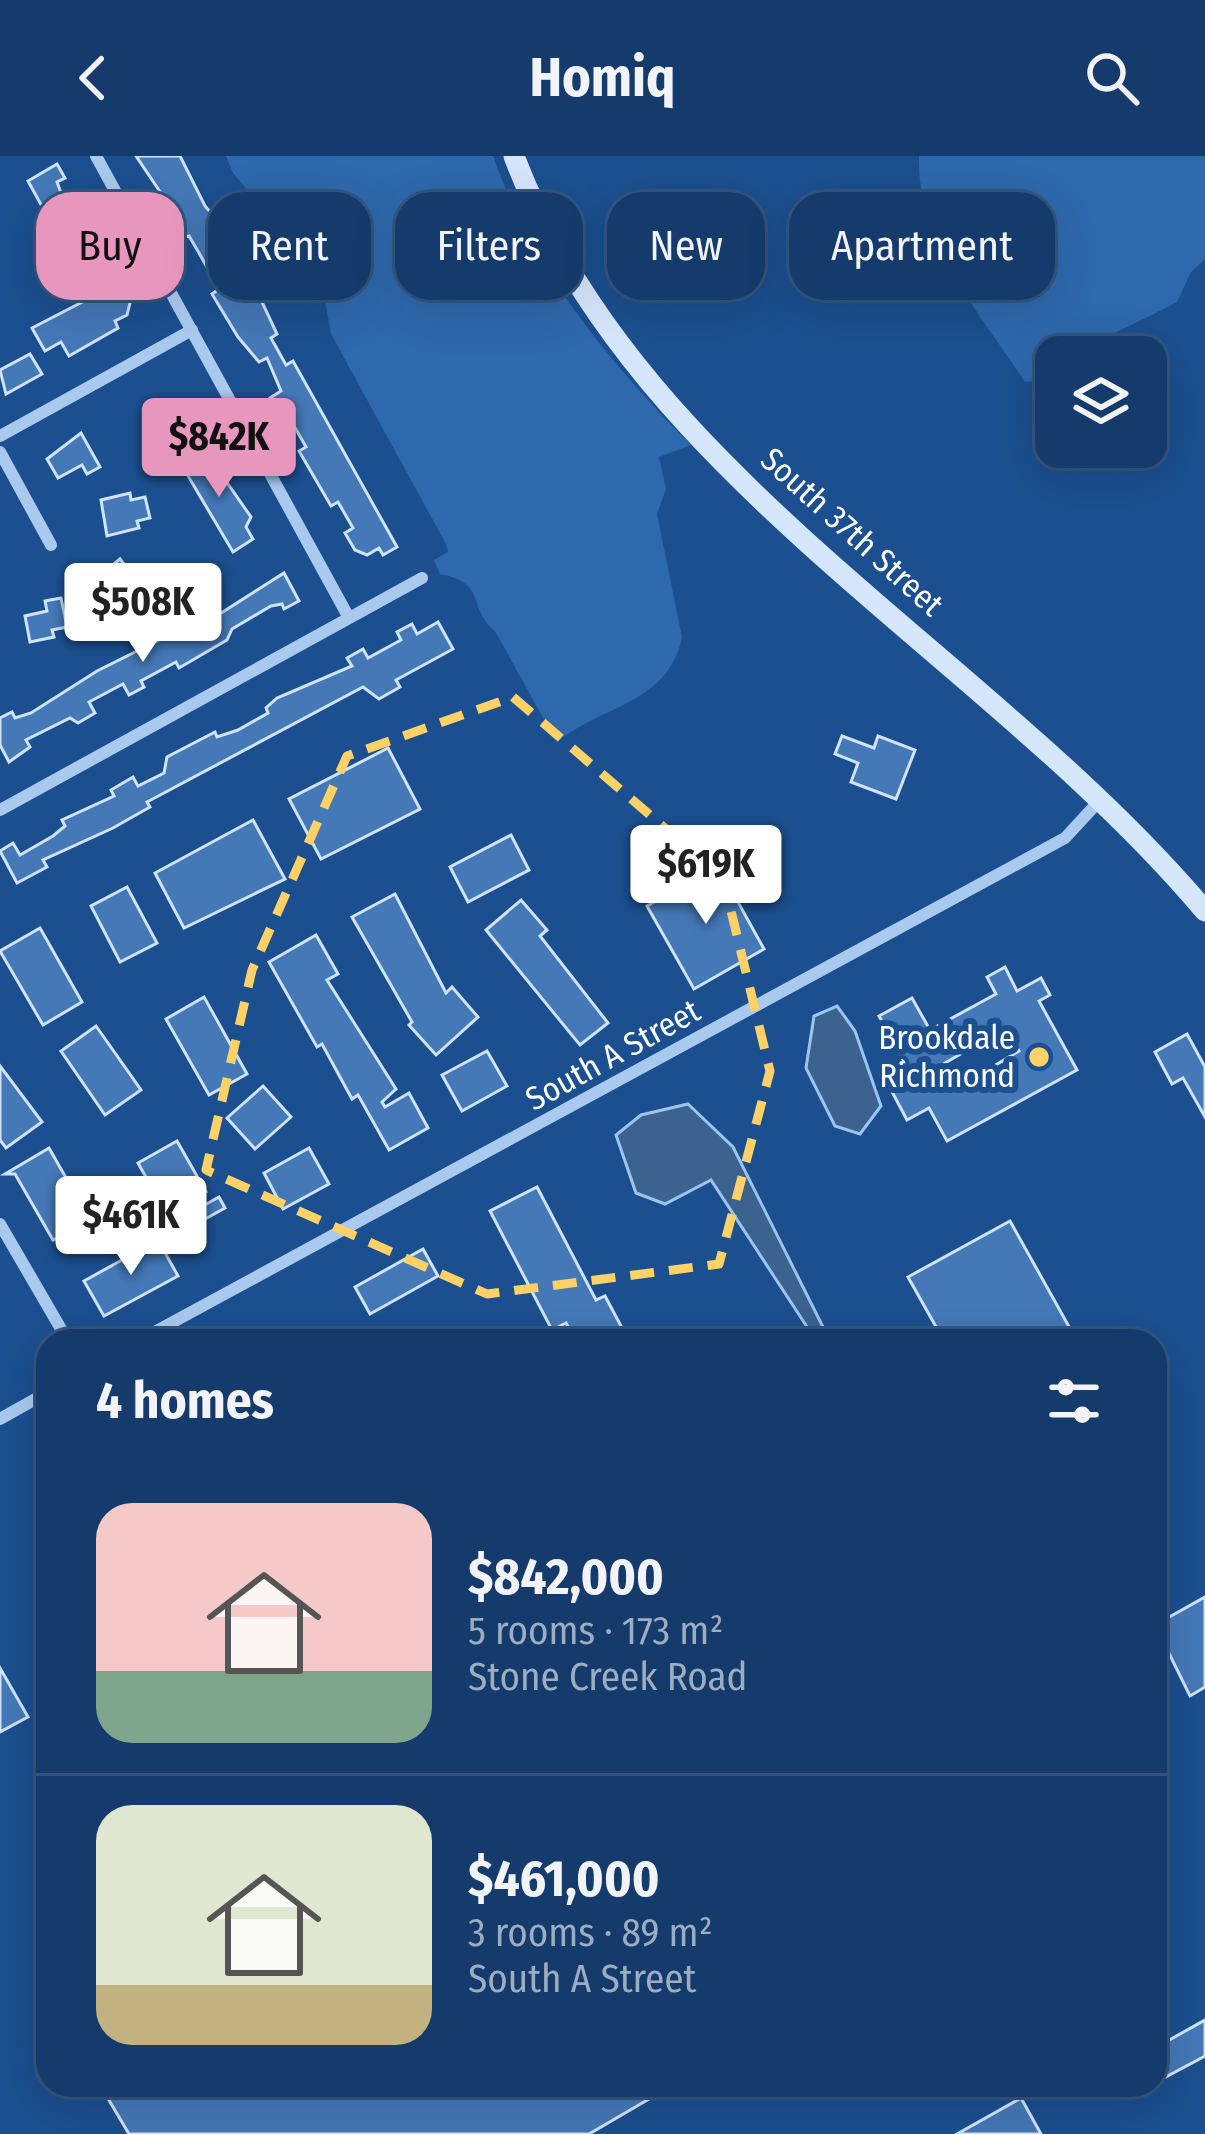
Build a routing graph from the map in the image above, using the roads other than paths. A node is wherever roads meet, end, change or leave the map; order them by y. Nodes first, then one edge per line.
1 (96, 156) edge
2 (514, 156) edge
3 (192, 331) junction
4 (0, 436) edge
5 (0, 452) edge
6 (51, 545) dead end
7 (422, 578) dead end
8 (348, 616) junction
9 (1101, 799) junction
10 (0, 810) edge
11 (1205, 910) edge
12 (0, 1225) edge
13 (61, 1329) edge
14 (160, 1329) edge
15 (36, 1399) edge
16 (0, 1419) edge

1 - 3 street
2 - 9 street, South 37th Street
3 - 4 street
3 - 8 street
5 - 6 street
7 - 8 street
8 - 10 street
9 - 11 street, South 37th Street
9 - 14 street, South A Street
12 - 13 street
15 - 16 street

